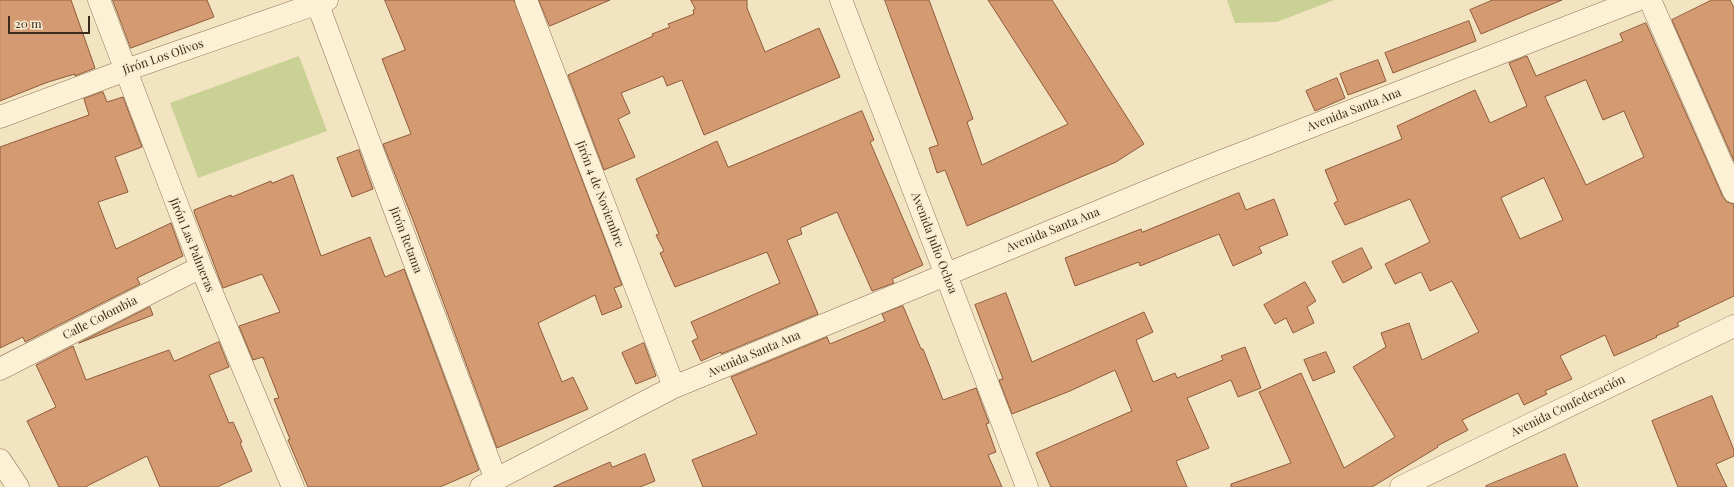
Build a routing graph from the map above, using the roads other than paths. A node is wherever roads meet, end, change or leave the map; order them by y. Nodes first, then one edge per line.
1 (99, 0) edge
2 (526, 0) edge
3 (841, 0) edge
4 (1637, 0) edge
5 (1650, 0) edge
6 (320, 1) edge
7 (126, 70) junction
8 (0, 117) edge
9 (1734, 192) edge
10 (201, 267) junction
11 (946, 275) junction
12 (1734, 326) edge
13 (0, 369) edge
14 (674, 387) junction
15 (0, 460) edge
16 (489, 483) edge
17 (18, 487) edge
18 (293, 487) edge
19 (1027, 487) edge
20 (1402, 487) edge

1 - 7 street, Jirón Las Palmeras
2 - 14 street, Jirón 4 de Noviembre
3 - 11 street, Avenida Julio Ochoa
4 - 11 street, Avenida Santa Ana
5 - 9 street
6 - 7 street, Jirón Los Olivos
6 - 16 street, Jirón Retama
7 - 8 street, Jirón Los Olivos
7 - 10 street, Jirón Las Palmeras
10 - 13 street, Calle Colombia
10 - 18 street, Jirón Las Palmeras
11 - 14 street, Avenida Santa Ana
11 - 19 street, Avenida Julio Ochoa
12 - 20 street, Avenida Confederación
14 - 16 street, Avenida Santa Ana
15 - 17 street

